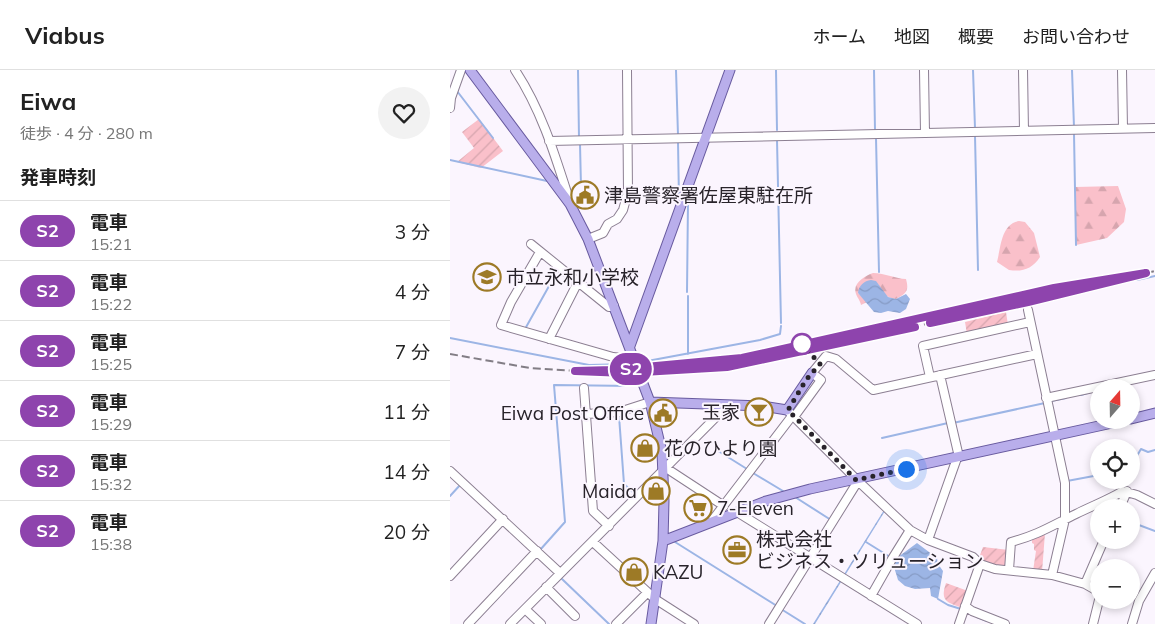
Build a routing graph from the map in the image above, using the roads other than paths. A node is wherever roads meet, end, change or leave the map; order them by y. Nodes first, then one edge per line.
1 (461, 70) edge
2 (470, 70) edge
3 (515, 70) edge
4 (626, 70) edge
5 (924, 70) edge
6 (1023, 70) edge
7 (1122, 70) edge
8 (727, 73) edge
9 (450, 108) edge
10 (1123, 128) junction
11 (1155, 128) edge
12 (1024, 131) junction
13 (925, 133) junction
14 (628, 137) junction
15 (705, 138) junction
16 (549, 141) junction
17 (570, 204) junction
18 (588, 239) junction
19 (531, 244) dead end
20 (540, 252) junction
21 (578, 282) junction
22 (614, 306) junction
23 (1028, 310) dead end
24 (1030, 322) junction
25 (548, 339) junction
26 (630, 346) junction
27 (1037, 354) junction
28 (633, 356) junction
29 (812, 373) joint
30 (940, 375) junction
31 (1155, 375) edge
32 (930, 377) junction
33 (584, 388) dead end
34 (1046, 398) junction
35 (650, 402) junction
36 (727, 406) junction
37 (586, 414) junction
38 (1155, 414) edge
39 (791, 415) junction
40 (1140, 417) edge
41 (1090, 428) edge
42 (1054, 436) junction
43 (958, 457) junction
44 (665, 469) junction
45 (450, 471) edge
46 (857, 480) junction
47 (1127, 491) junction
48 (1124, 499) edge
49 (1155, 504) edge
50 (724, 506) junction
51 (737, 512) junction
52 (1065, 519) junction
53 (503, 520) junction
54 (711, 522) junction
55 (609, 526) junction
56 (910, 530) junction
57 (928, 540) junction
58 (662, 541) junction
59 (593, 542) junction
60 (1100, 549) edge
61 (537, 551) junction
62 (810, 558) junction
63 (980, 564) junction
64 (1009, 570) junction
65 (560, 573) junction
66 (1155, 573) edge
67 (1052, 575) junction
68 (450, 576) edge
69 (1084, 584) junction
70 (546, 587) junction
71 (1090, 587) edge
72 (647, 592) junction
73 (871, 596) junction
74 (655, 599) junction
75 (965, 606) junction
76 (525, 609) junction
77 (1097, 609) edge
78 (576, 616) dead end
79 (468, 624) edge
80 (511, 624) edge
81 (541, 624) edge
82 (616, 624) edge
83 (651, 624) edge
84 (694, 624) edge
85 (769, 624) edge
86 (917, 624) edge
87 (959, 624) edge
88 (1004, 624) edge
89 (1093, 624) edge
90 (1132, 624) edge

1 - 9 street
2 - 17 main road
3 - 16 street
4 - 14 street
5 - 13 street
6 - 12 street
7 - 10 street
8 - 15 main road
10 - 11 street
10 - 12 street
12 - 13 street
13 - 15 street
14 - 15 street
14 - 16 street
14 - 18 street
15 - 26 main road
16 - 17 street
17 - 18 main road
18 - 22 main road
19 - 20 street
20 - 21 street
20 - 25 street
21 - 22 street
21 - 25 street
22 - 26 main road
23 - 24 street
24 - 27 street
24 - 32 street
25 - 28 street
26 - 28 main road
27 - 30 street
27 - 34 street
28 - 35 main road
29 - 32 street
29 - 39 main road
30 - 32 street
30 - 43 street
31 - 34 street
33 - 37 street
34 - 42 street
35 - 36 main road
35 - 37 street
35 - 44 main road
36 - 39 main road
36 - 44 street
37 - 55 street
38 - 40 main road
39 - 46 street
39 - 50 street
41 - 42 main road
42 - 43 main road
42 - 52 street
43 - 46 main road
43 - 57 street
44 - 50 street
44 - 55 street
44 - 58 main road
45 - 53 street
46 - 51 main road
46 - 56 street
46 - 62 street
47 - 48 street
47 - 49 street
47 - 52 street
50 - 54 street
51 - 54 main road
51 - 62 street
52 - 64 street
52 - 67 street
53 - 61 street
53 - 68 street
54 - 58 main road
55 - 59 street
56 - 57 street
56 - 73 street
57 - 63 street
58 - 74 main road
59 - 65 street
59 - 72 street
60 - 69 street
61 - 65 street
61 - 79 street
62 - 73 street
62 - 85 street
63 - 64 street
63 - 75 street
64 - 67 street
65 - 70 street
66 - 90 street
67 - 69 street
69 - 71 street
70 - 76 street
70 - 78 street
72 - 74 street
72 - 82 street
73 - 86 street
74 - 83 main road
74 - 84 street
75 - 87 street
75 - 88 street
76 - 80 street
76 - 81 street
77 - 89 street

